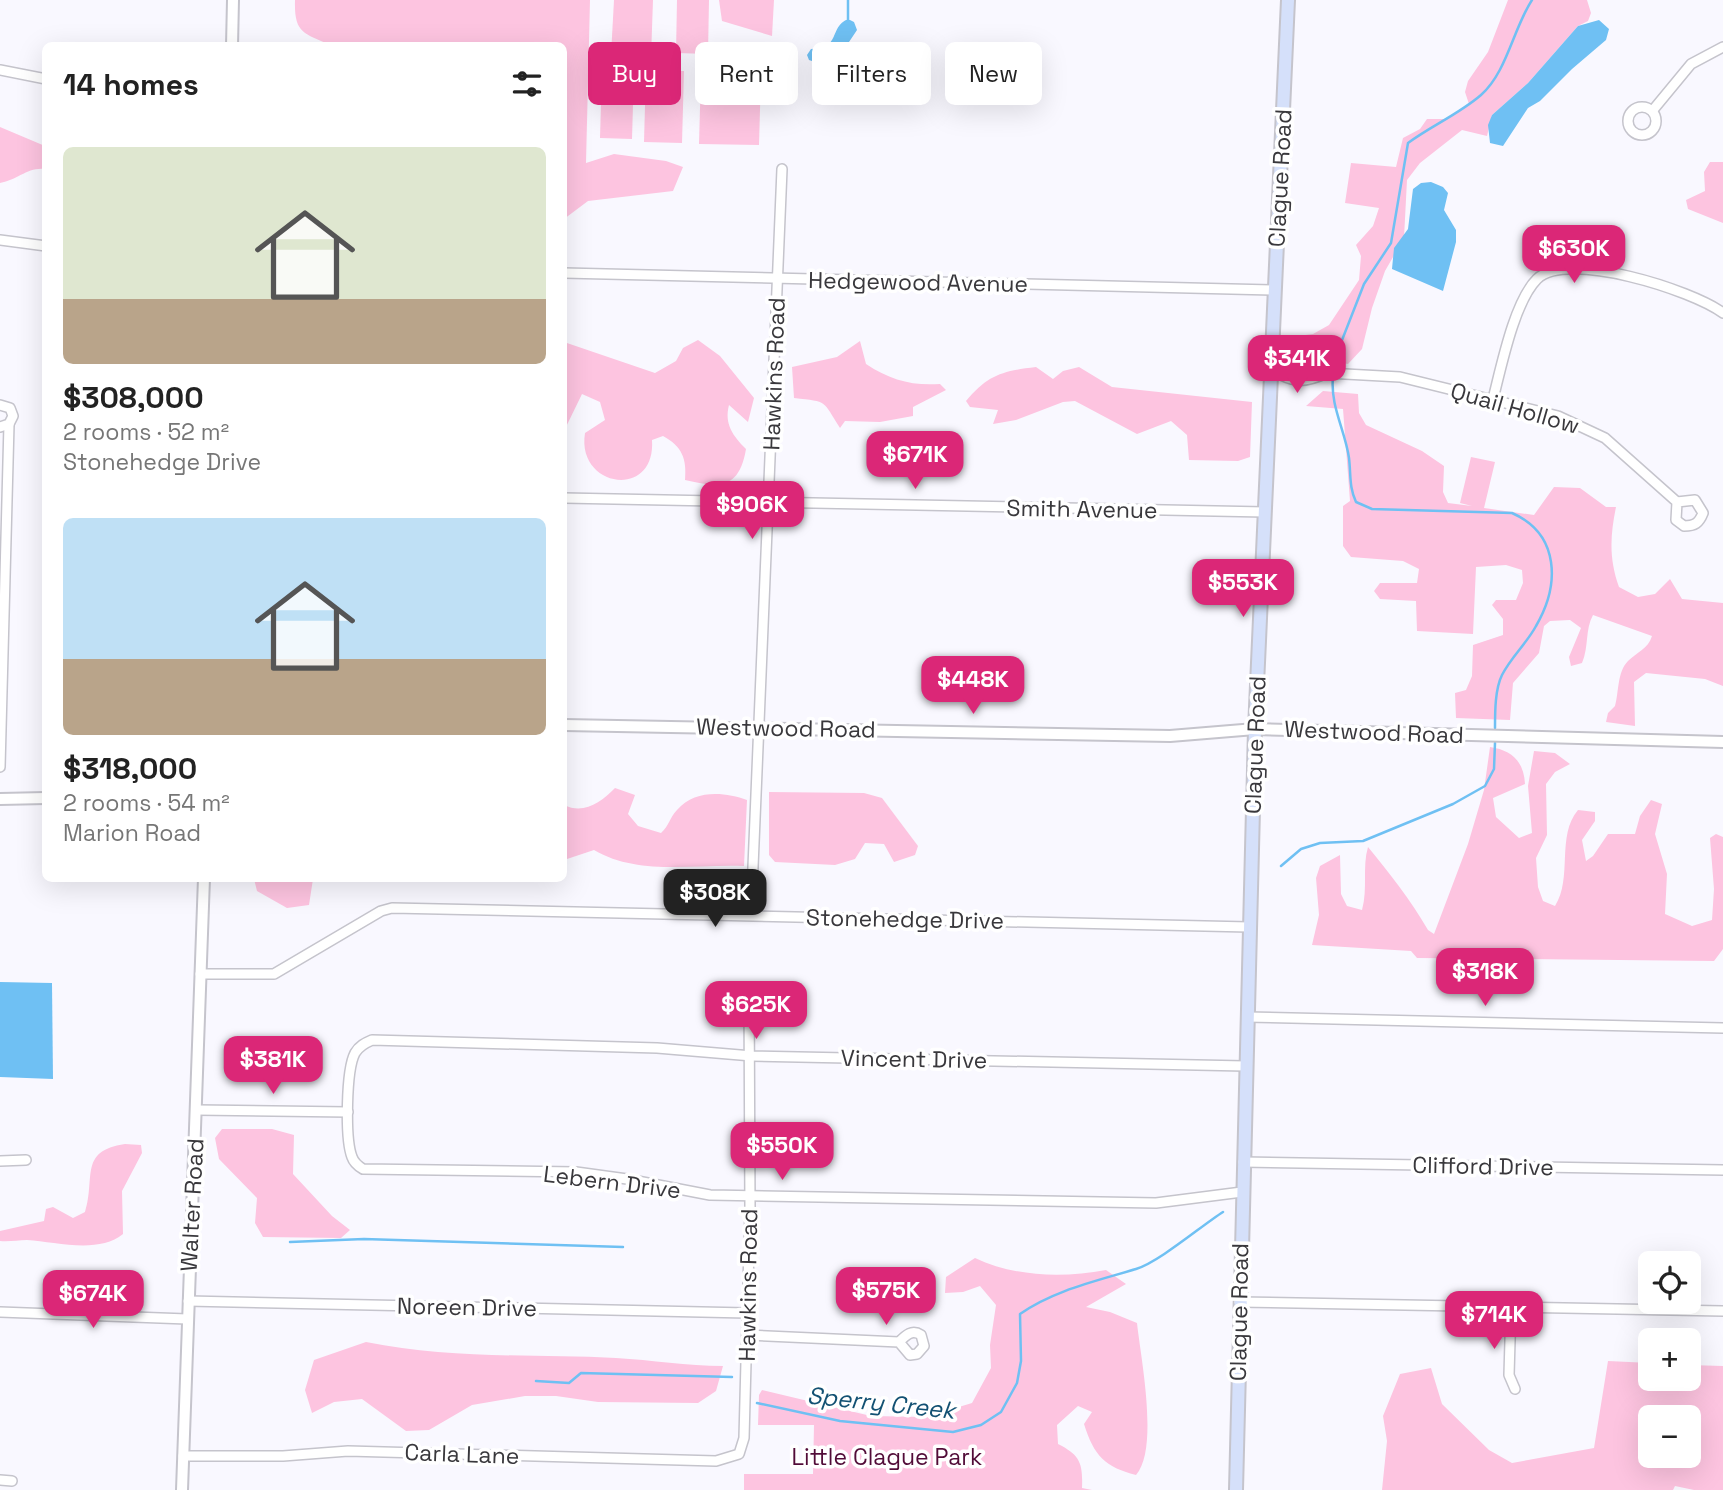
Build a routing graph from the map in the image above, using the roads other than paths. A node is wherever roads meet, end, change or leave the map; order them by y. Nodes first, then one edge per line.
1 (233, 0) edge
2 (1288, 0) edge
3 (232, 42) edge
4 (1723, 47) edge
5 (0, 70) edge
6 (42, 78) edge
7 (1653, 110) dead end
8 (782, 169) dead end
9 (0, 240) edge
10 (42, 245) edge
11 (567, 273) edge
12 (777, 279) junction
13 (1273, 290) junction
14 (1723, 313) edge
15 (1272, 369) junction
16 (1327, 373) junction
17 (1493, 399) junction
18 (0, 405) edge
19 (4, 425) edge
20 (567, 498) edge
21 (1677, 502) dead end
22 (769, 504) junction
23 (1265, 512) junction
24 (567, 725) edge
25 (759, 727) junction
26 (1255, 729) junction
27 (1723, 741) edge
28 (0, 767) edge
29 (42, 798) edge
30 (0, 799) edge
31 (204, 882) edge
32 (751, 915) junction
33 (1249, 927) junction
34 (200, 974) junction
35 (750, 989) dead end
36 (1247, 1017) junction
37 (1723, 1028) edge
38 (752, 1056) junction
39 (1245, 1066) junction
40 (197, 1110) junction
41 (348, 1112) junction
42 (26, 1160) dead end
43 (0, 1161) edge
44 (1243, 1163) junction
45 (1723, 1170) edge
46 (1242, 1192) junction
47 (750, 1196) junction
48 (188, 1301) junction
49 (1239, 1302) junction
50 (1511, 1306) junction
51 (1723, 1311) edge
52 (0, 1312) edge
53 (747, 1312) junction
54 (187, 1319) junction
55 (747, 1335) junction
56 (899, 1342) dead end
57 (1516, 1389) dead end
58 (739, 1454) joint
59 (183, 1455) junction
60 (0, 1480) edge
61 (12, 1481) dead end
62 (182, 1490) edge
63 (1236, 1490) edge

1 - 3 street
2 - 13 main road, Clague Road
4 - 7 street
5 - 6 street
8 - 12 street, Hawkins Road
9 - 10 street
11 - 12 street, Hedgewood Avenue
12 - 13 street, Hedgewood Avenue
12 - 22 street, Hawkins Road
13 - 15 main road, Clague Road
14 - 17 street
15 - 16 street, Quail Hollow
15 - 16 street, Quail Hollow
15 - 23 main road, Clague Road
16 - 17 street, Quail Hollow
17 - 21 street, Quail Hollow
18 - 19 street
19 - 28 street
20 - 22 street, Smith Avenue
22 - 23 street, Smith Avenue
22 - 25 street, Hawkins Road
23 - 26 main road, Clague Road
24 - 25 street, Westwood Road
25 - 26 street, Westwood Road
25 - 32 street, Hawkins Road
26 - 27 street, Westwood Road
26 - 33 main road, Clague Road
29 - 30 street
31 - 34 street, Walter Road
32 - 33 street, Stonehedge Drive
32 - 34 street, Stonehedge Drive
33 - 36 main road, Clague Road
34 - 40 street, Walter Road
35 - 38 street, Hawkins Road
36 - 37 street
36 - 39 main road, Clague Road
38 - 39 street, Vincent Drive
38 - 41 street, Vincent Drive
38 - 47 street, Hawkins Road
39 - 44 main road, Clague Road
40 - 41 street
40 - 48 street, Walter Road
41 - 47 street, Lebern Drive
42 - 43 street
44 - 45 street, Clifford Drive
44 - 46 main road, Clague Road
46 - 47 street, Lebern Drive
46 - 49 main road, Clague Road
47 - 53 street, Hawkins Road
48 - 53 street, Noreen Drive
48 - 54 street, Walter Road
49 - 50 street
49 - 63 main road, Clague Road
50 - 51 street
50 - 57 street
52 - 54 street
53 - 55 street, Hawkins Road
54 - 59 street, Walter Road
55 - 56 street
55 - 58 street, Hawkins Road
58 - 59 street, Carla Lane
59 - 62 street, Walter Road
60 - 61 street

